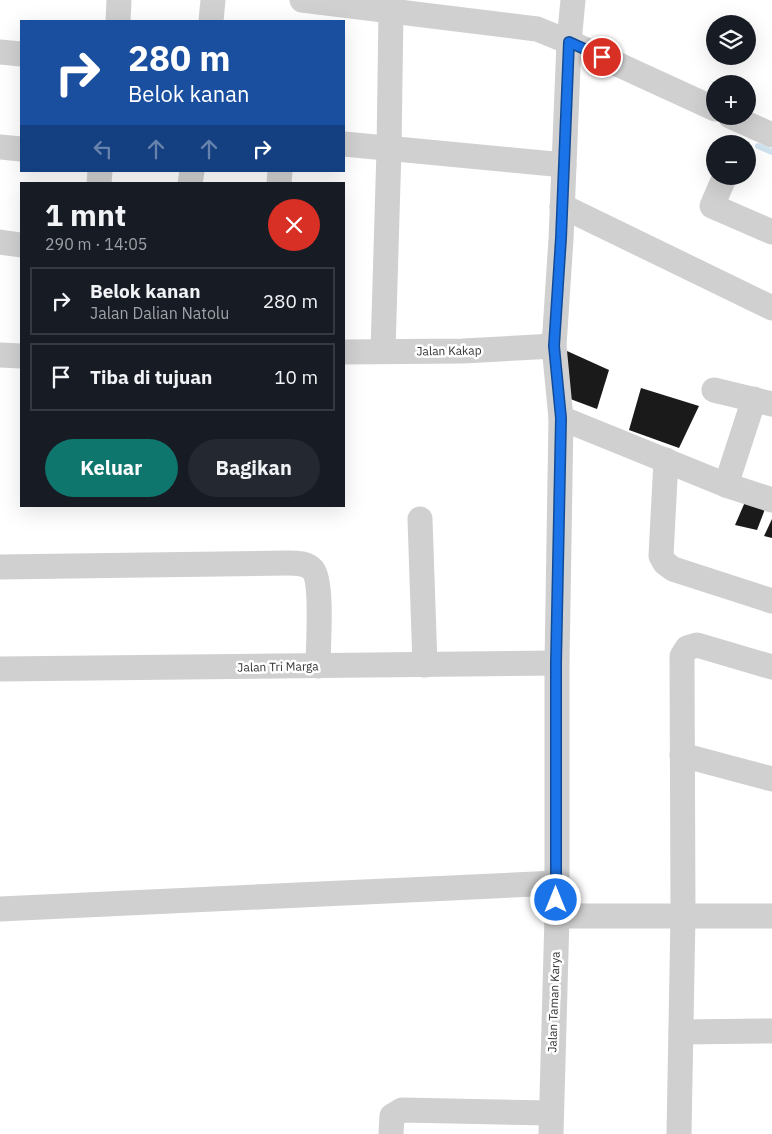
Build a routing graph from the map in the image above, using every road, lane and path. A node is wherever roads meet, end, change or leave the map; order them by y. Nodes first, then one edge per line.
1 (119, 0) edge
2 (213, 0) edge
3 (573, 0) edge
4 (306, 7) edge
5 (391, 11) junction
6 (118, 20) edge
7 (210, 20) edge
8 (569, 42) junction
9 (0, 52) edge
10 (20, 54) edge
11 (706, 105) edge
12 (739, 128) edge
13 (772, 136) edge
14 (345, 144) edge
15 (0, 147) edge
16 (20, 149) edge
17 (389, 149) junction
18 (564, 165) junction
19 (721, 185) edge
20 (562, 206) junction
21 (772, 232) edge
22 (0, 242) edge
23 (20, 245) edge
24 (772, 308) edge
25 (554, 346) junction
26 (345, 352) edge
27 (383, 352) junction
28 (0, 355) edge
29 (20, 356) edge
30 (714, 390) dead end
31 (763, 401) edge
32 (561, 418) junction
33 (666, 460) junction
34 (726, 485) junction
35 (772, 500) edge
36 (420, 519) dead end
37 (0, 567) edge
38 (772, 601) edge
39 (556, 663) junction
40 (425, 665) junction
41 (318, 666) junction
42 (772, 667) edge
43 (0, 670) edge
44 (682, 755) junction
45 (772, 779) edge
46 (556, 883) junction
47 (0, 909) edge
48 (557, 916) junction
49 (683, 916) junction
50 (772, 916) edge
51 (772, 1031) edge
52 (681, 1032) junction
53 (551, 1123) edge
54 (390, 1134) edge
55 (679, 1134) edge

1 - 6 street
2 - 7 street
3 - 8 street, Jalan Taman Karya
4 - 5 street
5 - 8 street
5 - 17 street
8 - 11 street
8 - 18 street, Jalan Taman Karya
9 - 10 street
12 - 13 street
14 - 17 street
15 - 16 street
17 - 18 street
17 - 27 street
18 - 20 street, Jalan Taman Karya
19 - 21 street
20 - 24 street
20 - 25 street, Jalan Taman Karya
22 - 23 street
25 - 27 street, Jalan Kakap
25 - 32 street, Jalan Taman Karya
26 - 27 street, Jalan Kakap
28 - 29 street
30 - 31 street
31 - 34 street
32 - 33 street
32 - 39 street, Jalan Taman Karya
33 - 34 street
33 - 38 street
34 - 35 street
36 - 40 street
37 - 41 street
39 - 40 street, Jalan Tri Marga
39 - 46 street, Jalan Taman Karya
40 - 41 street, Jalan Tri Marga
41 - 43 street, Jalan Tri Marga
42 - 44 street
44 - 45 street
44 - 49 street
46 - 47 street
46 - 48 street, Jalan Taman Karya
48 - 49 street
48 - 53 street, Jalan Taman Karya
49 - 50 street
49 - 52 street
51 - 52 street
52 - 55 street
53 - 54 street

